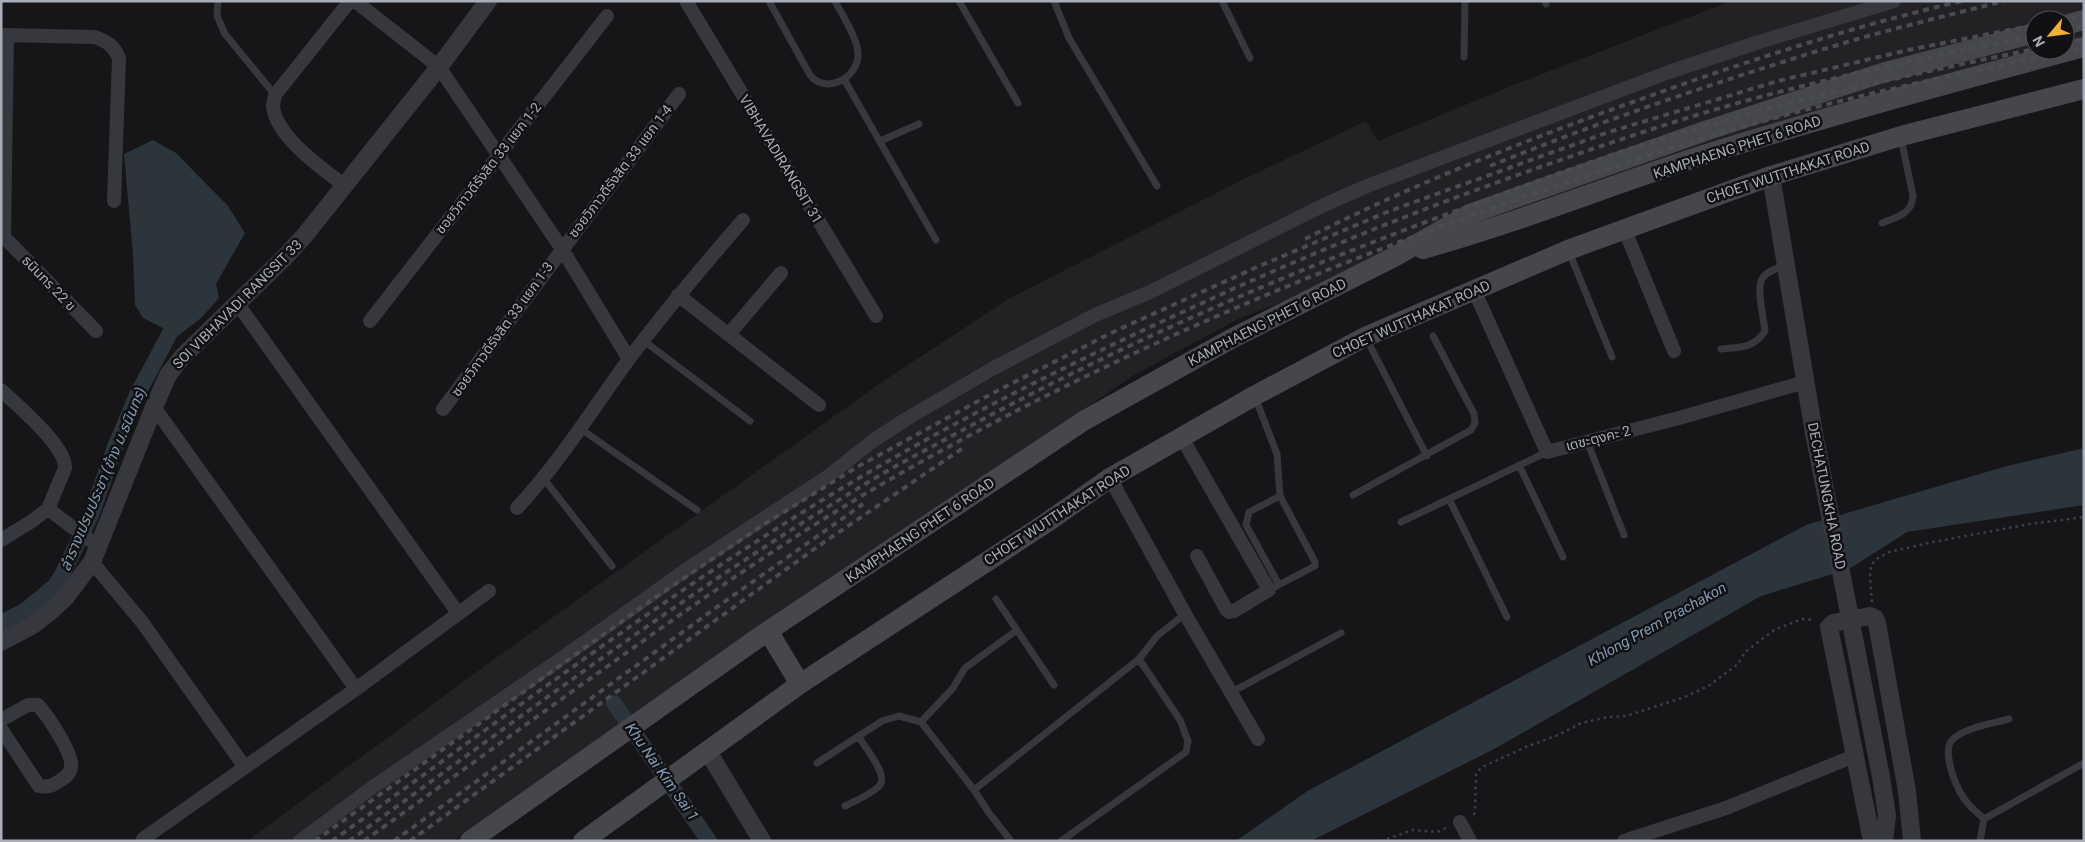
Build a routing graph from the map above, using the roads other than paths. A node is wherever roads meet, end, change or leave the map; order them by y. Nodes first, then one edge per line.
1 (218, 1) edge
2 (350, 1) edge
3 (355, 1) edge
4 (488, 1) edge
5 (686, 1) edge
6 (769, 1) edge
7 (835, 1) edge
8 (959, 1) edge
9 (1054, 1) edge
10 (1222, 1) edge
11 (1465, 1) edge
12 (1894, 1) edge
13 (607, 16) dead end
14 (4, 35) edge
15 (2025, 36) edge
16 (2084, 46) edge
17 (1464, 57) dead end
18 (1250, 58) dead end
19 (439, 67) junction
20 (844, 79) junction
21 (2084, 89) edge
22 (679, 94) dead end
23 (276, 95) junction
24 (1018, 103) dead end
25 (919, 124) dead end
26 (1901, 136) junction
27 (880, 141) junction
28 (498, 154) junction
29 (1771, 176) junction
30 (345, 186) junction
31 (1157, 186) dead end
32 (114, 201) dead end
33 (743, 220) dead end
34 (1882, 223) dead end
35 (1624, 228) junction
36 (2, 237) edge
37 (936, 240) dead end
38 (562, 249) junction
39 (1568, 250) junction
40 (1394, 257) junction
41 (1786, 265) junction
42 (781, 274) dead end
43 (1474, 290) junction
44 (678, 295) junction
45 (237, 303) junction
46 (876, 316) dead end
47 (370, 321) dead end
48 (96, 331) dead end
49 (729, 334) junction
50 (1433, 336) dead end
51 (1365, 337) junction
52 (644, 341) junction
53 (1721, 349) dead end
54 (1674, 351) dead end
55 (1612, 356) dead end
56 (630, 359) junction
57 (1805, 382) junction
58 (1, 390) edge
59 (1254, 396) junction
60 (819, 405) dead end
61 (154, 407) junction
62 (443, 410) dead end
63 (750, 421) dead end
64 (582, 429) junction
65 (1182, 438) junction
66 (1586, 441) junction
67 (1547, 452) junction
68 (1426, 456) junction
69 (1518, 465) junction
70 (1110, 478) junction
71 (544, 479) junction
72 (1353, 495) dead end
73 (1280, 496) junction
74 (1449, 499) junction
75 (517, 508) dead end
76 (48, 509) junction
77 (697, 510) dead end
78 (1400, 522) dead end
79 (1624, 535) dead end
80 (1, 540) edge
81 (94, 550) junction
82 (1197, 556) dead end
83 (1563, 557) dead end
84 (612, 566) dead end
85 (1274, 587) junction
86 (489, 591) dead end
87 (996, 599) dead end
88 (458, 613) junction
89 (1185, 614) junction
90 (1507, 617) dead end
91 (1017, 630) junction
92 (768, 631) junction
93 (1341, 633) dead end
94 (1, 642) edge
95 (1139, 659) junction
96 (800, 684) junction
97 (1054, 685) dead end
98 (356, 688) junction
99 (1232, 692) junction
100 (2010, 719) dead end
101 (1, 720) edge
102 (921, 722) junction
103 (1, 729) edge
104 (858, 736) junction
105 (1258, 739) dead end
106 (707, 750) junction
107 (1854, 756) junction
108 (817, 763) dead end
109 (2084, 763) edge
110 (244, 766) junction
111 (974, 790) junction
112 (846, 806) dead end
113 (1887, 816) junction
114 (1984, 819) junction
115 (1460, 822) road end
116 (143, 839) dead end
117 (300, 841) edge
118 (470, 841) edge
119 (584, 841) edge
120 (762, 841) edge
121 (1011, 841) edge
122 (1061, 841) edge
123 (1470, 841) edge
124 (1624, 841) edge
125 (1872, 841) edge
126 (1884, 841) edge
127 (1902, 841) edge
128 (1912, 841) edge
129 (1980, 841) edge

1 - 23 lane
2 - 23 street
3 - 19 street
4 - 19 street, SOI VIBHAVADI RANGSIT 33
5 - 46 street, VIBHAVADIRANGSIT 31
6 - 20 lane
7 - 20 lane
8 - 24 lane
9 - 31 lane
10 - 18 lane
11 - 17 lane
12 - 117 street
13 - 28 street, ซอยวิภาวดีรังสิต 33 แยก 1-2
14 - 32 street
14 - 36 street
15 - 40 main road, KAMPHAENG PHET 6 ROAD
16 - 40 main road, KAMPHAENG PHET 6 ROAD
19 - 28 street
19 - 30 street, SOI VIBHAVADI RANGSIT 33
20 - 27 lane
21 - 26 main road, CHOET WUTTHAKAT ROAD
22 - 38 street, ซอยวิภาวดีรังสิต 33 แยก 1-4
23 - 30 street
25 - 27 lane
26 - 29 main road, CHOET WUTTHAKAT ROAD
26 - 34 lane
27 - 37 lane
28 - 38 street
28 - 47 street, ซอยวิภาวดีรังสิต 33 แยก 1-2
29 - 35 main road, CHOET WUTTHAKAT ROAD
29 - 41 street, DECHATUNGKHA ROAD
30 - 45 street, SOI VIBHAVADI RANGSIT 33
33 - 44 street
35 - 39 main road, CHOET WUTTHAKAT ROAD
35 - 54 street
36 - 48 street, ธนินทร 22 ข
38 - 56 street
38 - 62 street, ซอยวิภาวดีรังสิต 33 แยก 1-3
39 - 43 main road, CHOET WUTTHAKAT ROAD
39 - 55 lane
40 - 92 main road, KAMPHAENG PHET 6 ROAD
41 - 53 lane
41 - 57 street, DECHATUNGKHA ROAD
42 - 49 street
43 - 51 main road, CHOET WUTTHAKAT ROAD
43 - 67 street
44 - 49 street
44 - 52 street
45 - 61 street, SOI VIBHAVADI RANGSIT 33
45 - 88 street
49 - 60 street
50 - 68 lane
51 - 59 main road, CHOET WUTTHAKAT ROAD
51 - 68 lane
52 - 56 street
52 - 63 lane
56 - 64 street
57 - 66 street, เดชะตุงคะ 2
57 - 113 street, DECHATUNGKHA ROAD, bridge
58 - 76 street
59 - 65 main road, CHOET WUTTHAKAT ROAD
59 - 73 lane
61 - 81 street, SOI VIBHAVADI RANGSIT 33
61 - 98 street
64 - 71 street
64 - 77 lane
65 - 70 main road, CHOET WUTTHAKAT ROAD
65 - 85 street
66 - 67 street, เดชะตุงคะ 2
66 - 79 lane
67 - 69 lane, เดชะตุงคะ 2
68 - 72 lane
69 - 74 lane, เดชะตุงคะ 2
69 - 83 lane
70 - 89 street
70 - 96 main road, CHOET WUTTHAKAT ROAD
71 - 75 street
71 - 84 lane
73 - 85 lane
73 - 85 lane
74 - 78 lane, เดชะตุงคะ 2
74 - 90 lane
76 - 80 street
76 - 81 street
81 - 94 street, SOI VIBHAVADI RANGSIT 33
81 - 110 street
82 - 85 street
86 - 88 street
87 - 91 lane
88 - 98 street
89 - 95 lane
89 - 99 street
91 - 97 lane
91 - 102 lane
92 - 96 main road
92 - 118 main road, KAMPHAENG PHET 6 ROAD
93 - 99 lane
95 - 111 lane
95 - 122 lane
96 - 106 main road, CHOET WUTTHAKAT ROAD
98 - 110 street
99 - 105 street
100 - 114 lane
101 - 103 street
102 - 104 lane
102 - 111 lane
104 - 108 lane
104 - 112 lane
106 - 119 main road, CHOET WUTTHAKAT ROAD
106 - 120 street
107 - 124 street
107 - 125 street
107 - 128 street
109 - 114 lane
110 - 116 street
111 - 121 lane
113 - 126 street, DECHATUNGKHA ROAD
113 - 127 street, DECHATUNGKHA ROAD
114 - 129 lane
115 - 123 street

